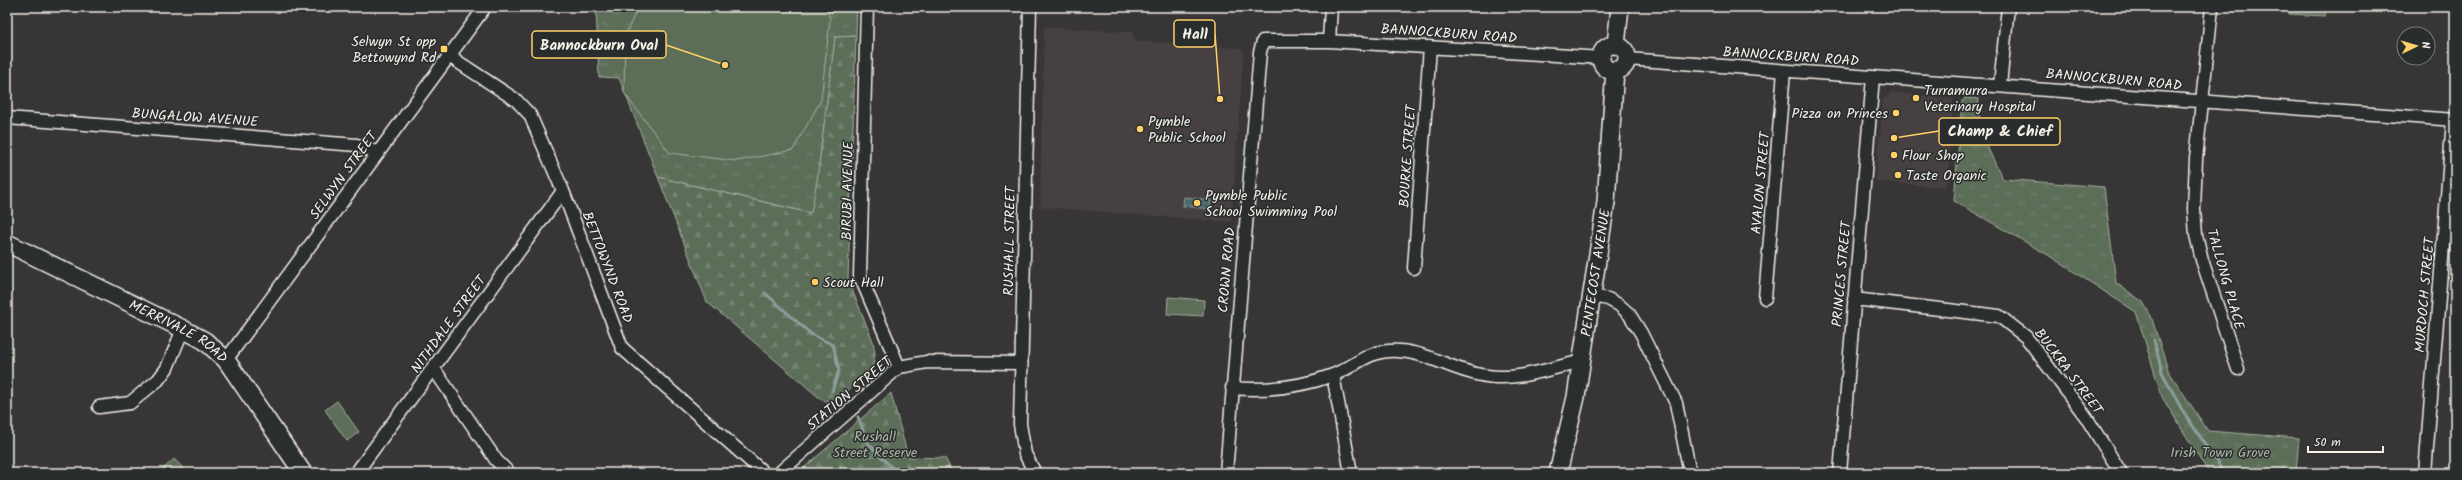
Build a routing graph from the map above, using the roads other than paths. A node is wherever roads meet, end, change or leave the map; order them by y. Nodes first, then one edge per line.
1 (485, 7) edge
2 (867, 7) edge
3 (1030, 7) edge
4 (1331, 7) edge
5 (1620, 7) edge
6 (2008, 7) edge
7 (2212, 7) edge
8 (1329, 41) junction
9 (1616, 45) junction
10 (1430, 47) junction
11 (449, 56) junction
12 (1602, 58) junction
13 (1621, 65) junction
14 (1784, 71) junction
15 (1873, 77) junction
16 (2000, 85) junction
17 (2202, 101) junction
18 (7, 118) edge
19 (2454, 120) edge
20 (378, 153) junction
21 (563, 191) junction
22 (7, 243) edge
23 (1414, 268) dead end
24 (1592, 296) junction
25 (1764, 298) dead end
26 (1854, 299) junction
27 (183, 329) junction
28 (226, 360) junction
29 (1582, 362) junction
30 (1021, 363) junction
31 (899, 367) junction
32 (2238, 368) dead end
33 (434, 369) junction
34 (1333, 375) junction
35 (1232, 388) junction
36 (99, 407) dead end
37 (303, 473) edge
38 (356, 473) edge
39 (509, 473) edge
40 (764, 473) edge
41 (779, 473) edge
42 (1035, 473) edge
43 (1226, 473) edge
44 (1351, 473) edge
45 (1558, 473) edge
46 (1690, 473) edge
47 (1840, 473) edge
48 (2121, 473) edge
49 (2425, 473) edge

1 - 11 street, SELWYN STREET
2 - 31 street, BIRUBI AVENUE
3 - 30 street, RUSHALL STREET
4 - 8 street
5 - 9 street
6 - 16 street
7 - 17 street, TALLONG PLACE
8 - 10 street, BANNOCKBURN ROAD
8 - 35 street, CROWN ROAD
9 - 12 street
9 - 13 street
10 - 12 street, BANNOCKBURN ROAD
10 - 23 street, BOURKE STREET
11 - 20 street, SELWYN STREET
11 - 21 street, BETTOWYND ROAD
12 - 13 street
13 - 14 street, BANNOCKBURN ROAD
13 - 24 street, PENTECOST AVENUE
14 - 15 street, BANNOCKBURN ROAD
14 - 25 street, AVALON STREET
15 - 16 street, BANNOCKBURN ROAD
15 - 26 street, PRINCES STREET
16 - 17 street, BANNOCKBURN ROAD
17 - 19 street, BANNOCKBURN ROAD
17 - 32 street, TALLONG PLACE
18 - 20 street, BUNGALOW AVENUE
19 - 49 street, MURDOCH STREET
20 - 28 street, SELWYN STREET
21 - 33 street, NITHDALE STREET
21 - 40 street, BETTOWYND ROAD
22 - 27 street, MERRIVALE ROAD
24 - 29 street, PENTECOST AVENUE
24 - 46 street
26 - 47 street, PRINCES STREET
26 - 48 street, BUCKRA STREET
27 - 28 street, MERRIVALE ROAD
27 - 36 street
28 - 37 street, MERRIVALE ROAD
29 - 34 street
29 - 45 street, PENTECOST AVENUE
30 - 31 street, STATION STREET
30 - 42 street, RUSHALL STREET
31 - 41 street, STATION STREET
33 - 38 street, NITHDALE STREET
33 - 39 street
34 - 35 street
34 - 44 street
35 - 43 street, CROWN ROAD

